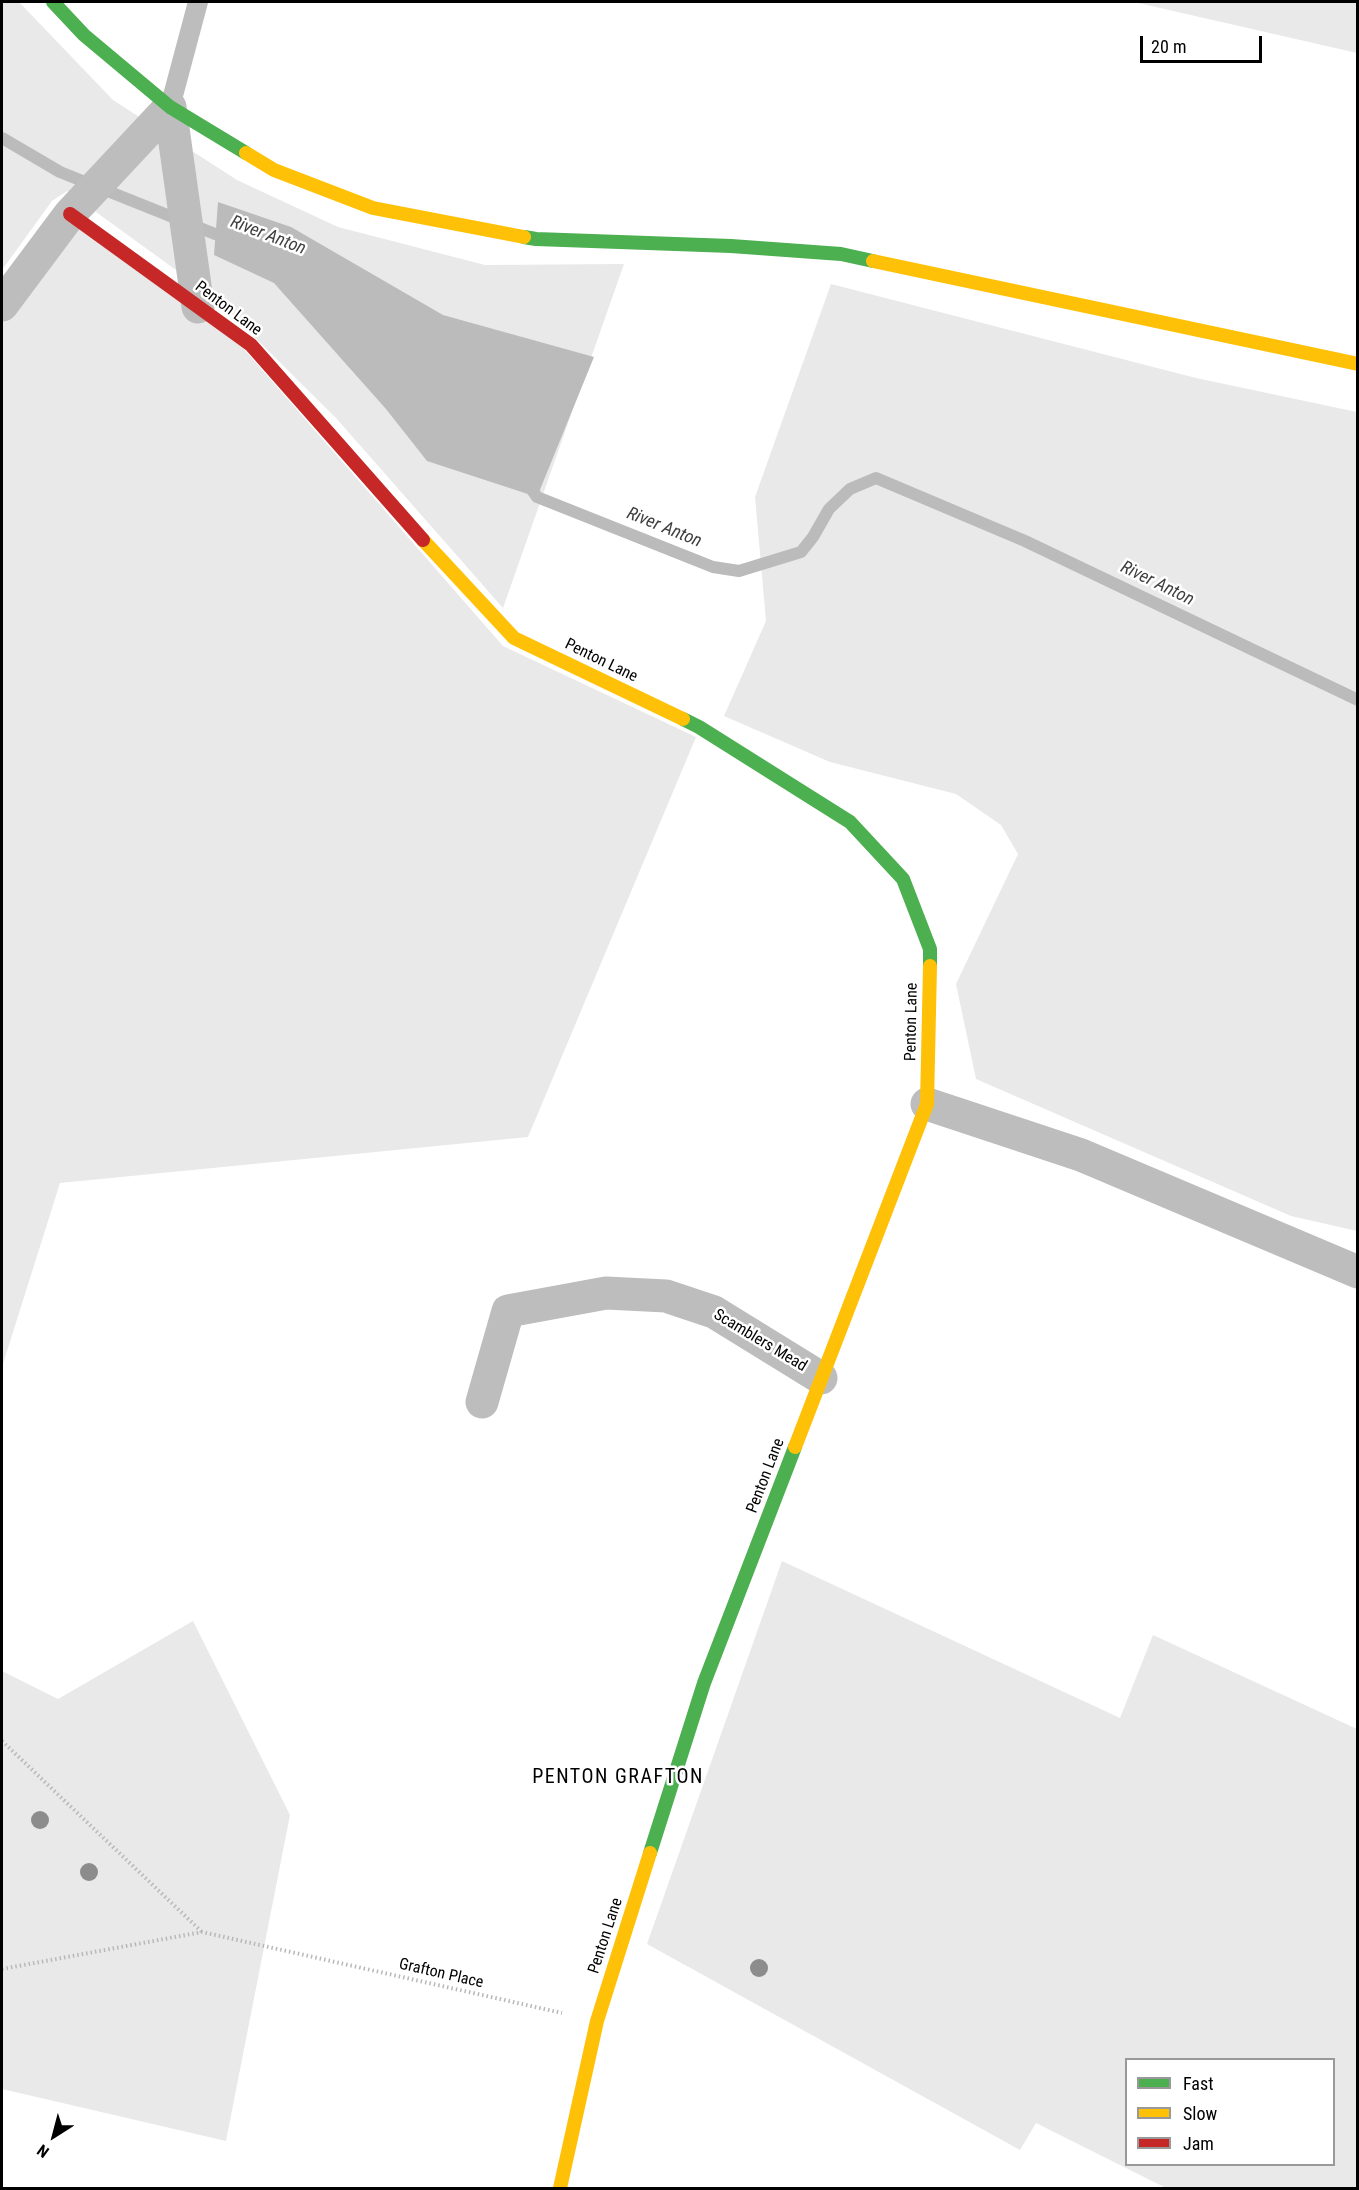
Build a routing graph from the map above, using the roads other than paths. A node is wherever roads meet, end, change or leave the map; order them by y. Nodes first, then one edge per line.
1 (52, 2) edge
2 (198, 2) edge
3 (170, 107) junction
4 (76, 208) junction
5 (2, 305) edge
6 (198, 307) junction
7 (1358, 364) edge
8 (927, 1104) junction
9 (1358, 1272) edge
10 (820, 1378) junction
11 (482, 1402) dead end
12 (560, 2188) edge

1 - 3 street
2 - 3 lane
3 - 4 street
3 - 6 street
3 - 7 street
4 - 5 street
4 - 6 street, Penton Lane
6 - 8 street, Penton Lane
8 - 9 street
8 - 10 street, Penton Lane
10 - 11 street, Scamblers Mead
10 - 12 street, Penton Lane

